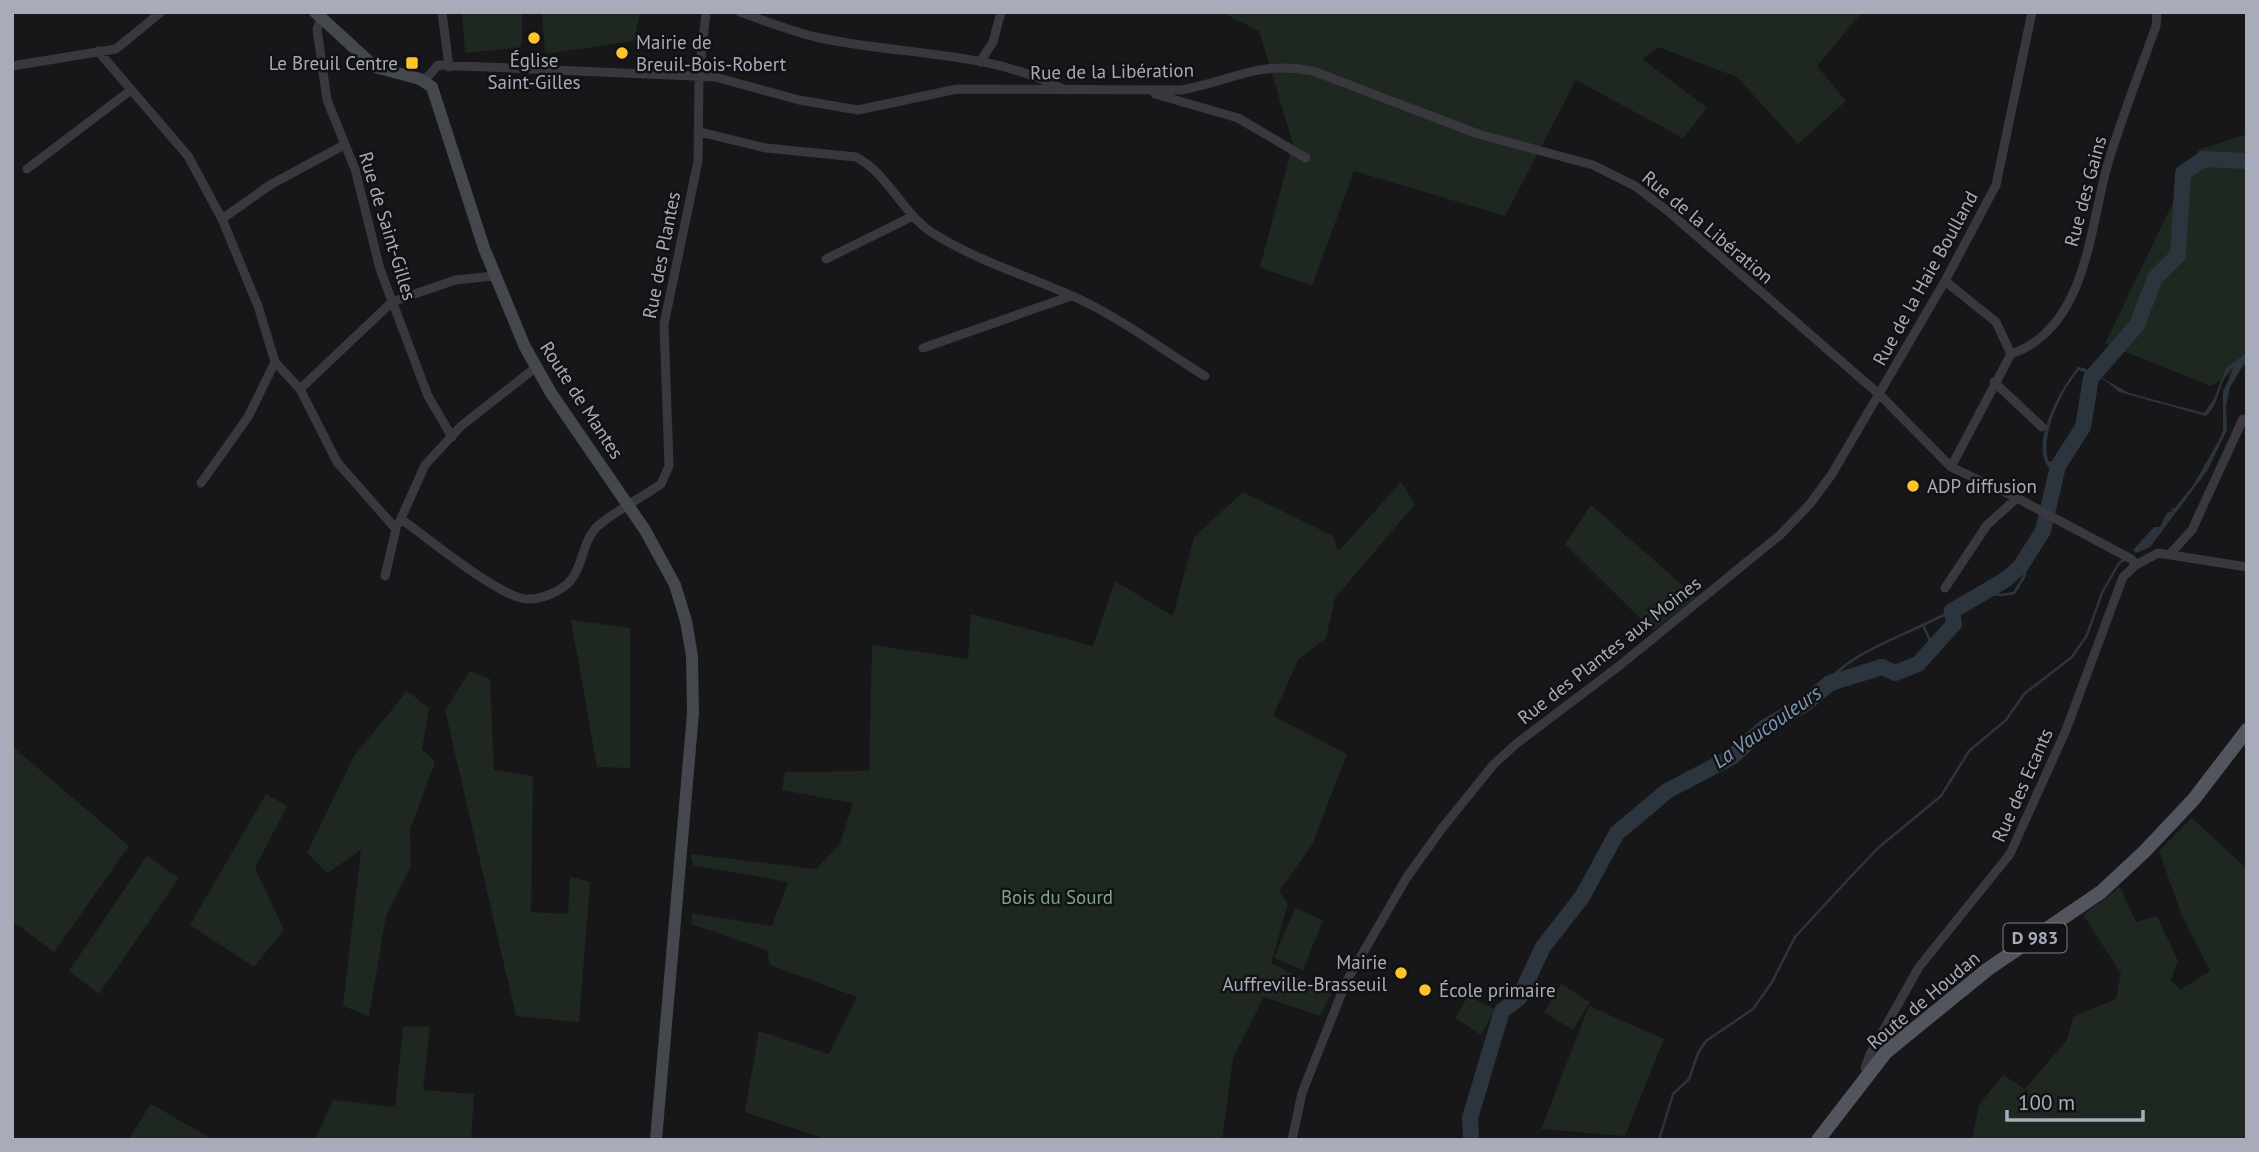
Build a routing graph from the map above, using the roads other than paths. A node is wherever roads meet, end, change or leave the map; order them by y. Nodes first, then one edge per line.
1 (161, 12) edge
2 (442, 12) edge
3 (740, 12) edge
4 (1001, 12) edge
5 (2032, 12) edge
6 (2157, 12) edge
7 (705, 15) edge
8 (318, 16) edge
9 (98, 51) junction
10 (980, 62) junction
11 (12, 66) edge
12 (449, 67) junction
13 (699, 76) junction
14 (424, 81) junction
15 (131, 90) junction
16 (1067, 91) junction
17 (1143, 91) junction
18 (700, 132) junction
19 (344, 145) junction
20 (1306, 158) dead end
21 (27, 169) dead end
22 (913, 216) junction
23 (222, 219) junction
24 (826, 259) dead end
25 (494, 276) junction
26 (1945, 281) junction
27 (1071, 296) junction
28 (391, 302) junction
29 (923, 348) dead end
30 (2011, 354) junction
31 (275, 362) junction
32 (535, 368) junction
33 (1205, 376) dead end
34 (1994, 382) junction
35 (300, 389) junction
36 (1880, 395) junction
37 (2243, 419) dead end
38 (2042, 427) dead end
39 (452, 437) junction
40 (1951, 467) junction
41 (201, 483) dead end
42 (2017, 498) junction
43 (628, 507) junction
44 (401, 519) junction
45 (396, 529) junction
46 (2170, 554) junction
47 (2130, 559) junction
48 (2247, 567) edge
49 (385, 576) dead end
50 (1945, 588) dead end
51 (2247, 730) edge
52 (1870, 1072) junction
53 (656, 1140) edge
54 (1292, 1140) edge
55 (1818, 1140) edge

1 - 9 street
2 - 12 street
3 - 10 street
4 - 10 street
5 - 26 street, Rue de la Haie Boulland
6 - 30 street, Rue des Gains
7 - 13 street, Rue des Plantes
8 - 14 main road
8 - 19 street, Rue de Saint-Gilles
9 - 11 street
9 - 15 street
10 - 16 street
12 - 13 street, Rue de la Libération
12 - 14 street
13 - 16 street, Rue de la Libération
13 - 18 street, Rue des Plantes
14 - 25 main road, Route de Mantes
15 - 21 street
15 - 23 street
16 - 17 street, Rue de la Libération
17 - 20 street
17 - 36 street, Rue de la Libération
18 - 22 street
18 - 43 street, Rue des Plantes
19 - 23 street
19 - 28 street, Rue de Saint-Gilles
22 - 24 street
22 - 27 street
23 - 31 street
25 - 28 street
25 - 32 main road, Route de Mantes
26 - 30 street
26 - 36 street, Rue de la Haie Boulland
27 - 29 street
27 - 33 street
28 - 35 street
28 - 39 street, Rue de Saint-Gilles
30 - 34 street
31 - 35 street
31 - 41 street
32 - 39 street
32 - 43 main road, Route de Mantes
34 - 38 street
34 - 40 street
35 - 45 street
36 - 40 street, Rue de la Libération
36 - 54 street, Rue des Plantes aux Moines
37 - 46 street
39 - 44 street
40 - 42 street
42 - 47 street
42 - 50 street
43 - 44 street, Rue des Plantes
43 - 53 main road, Route de Mantes
44 - 45 street
45 - 49 street
46 - 47 street
46 - 48 street
47 - 52 street, Rue des Ecants
51 - 52 main road, Route de Houdan / D 983
52 - 55 main road, Route de Houdan / D 983

